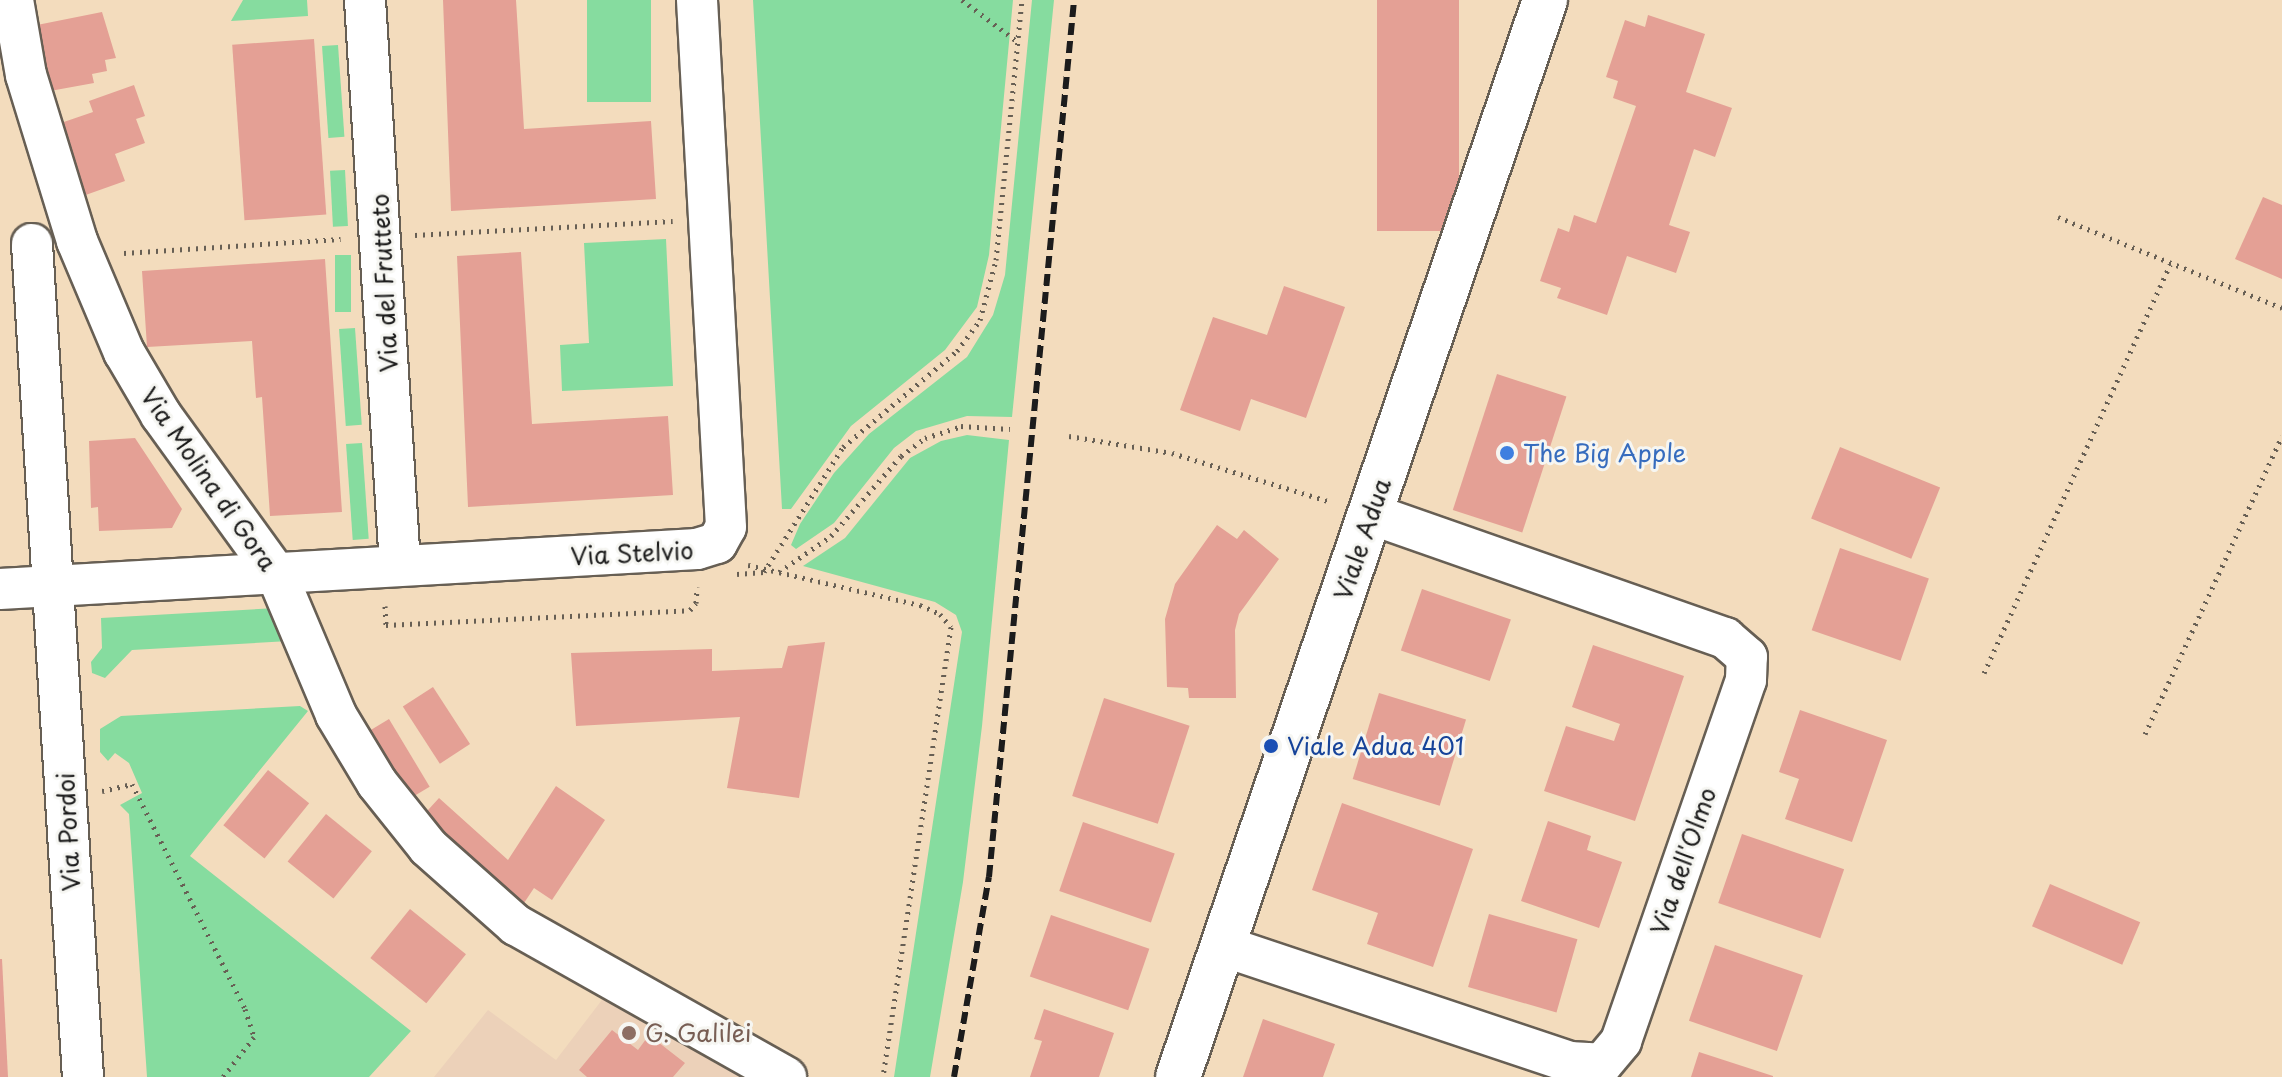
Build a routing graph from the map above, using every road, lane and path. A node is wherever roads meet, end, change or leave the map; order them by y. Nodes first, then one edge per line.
1 (13, 0) edge
2 (365, 0) edge
3 (697, 0) edge
4 (962, 0) edge
5 (1545, 0) edge
6 (1018, 42) dead end
7 (2058, 217) dead end
8 (710, 219) junction
9 (382, 237) junction
10 (16, 245) edge
11 (82, 255) junction
12 (2170, 264) junction
13 (2282, 308) edge
14 (1010, 429) dead end
15 (1069, 436) dead end
16 (2282, 436) edge
17 (1370, 514) junction
18 (711, 547) junction
19 (400, 565) junction
20 (778, 572) junction
21 (277, 575) junction
22 (53, 586) junction
23 (0, 589) edge
24 (1984, 673) dead end
25 (2145, 734) dead end
26 (66, 800) junction
27 (1223, 946) junction
28 (83, 1077) edge
29 (223, 1077) edge
30 (786, 1077) edge
31 (883, 1077) edge
32 (1178, 1077) edge

1 - 11 street, Via Molina di Gora
2 - 9 street, Via del Frutteto
3 - 8 street, Via Stelvio
4 - 6 path
5 - 17 main road, Viale Adua
7 - 12 path
8 - 9 path
8 - 18 street, Via Stelvio
9 - 11 path
9 - 19 street, Via del Frutteto
10 - 11 street
10 - 22 street, Via Pordoi
11 - 21 street, Via Molina di Gora
12 - 13 path
12 - 24 path
14 - 20 path
15 - 17 path
16 - 25 path
17 - 27 main road, Viale Adua
17 - 27 street, Via dell'Olmo
18 - 19 street, Via Stelvio
18 - 20 path
19 - 21 street, Via Stelvio
20 - 31 path
21 - 22 street, Via Stelvio
21 - 30 street, Via Molina di Gora
22 - 23 street, Via Stelvio
22 - 26 street, Via Pordoi
26 - 28 street, Via Pordoi
26 - 29 path
27 - 32 main road, Viale Adua

